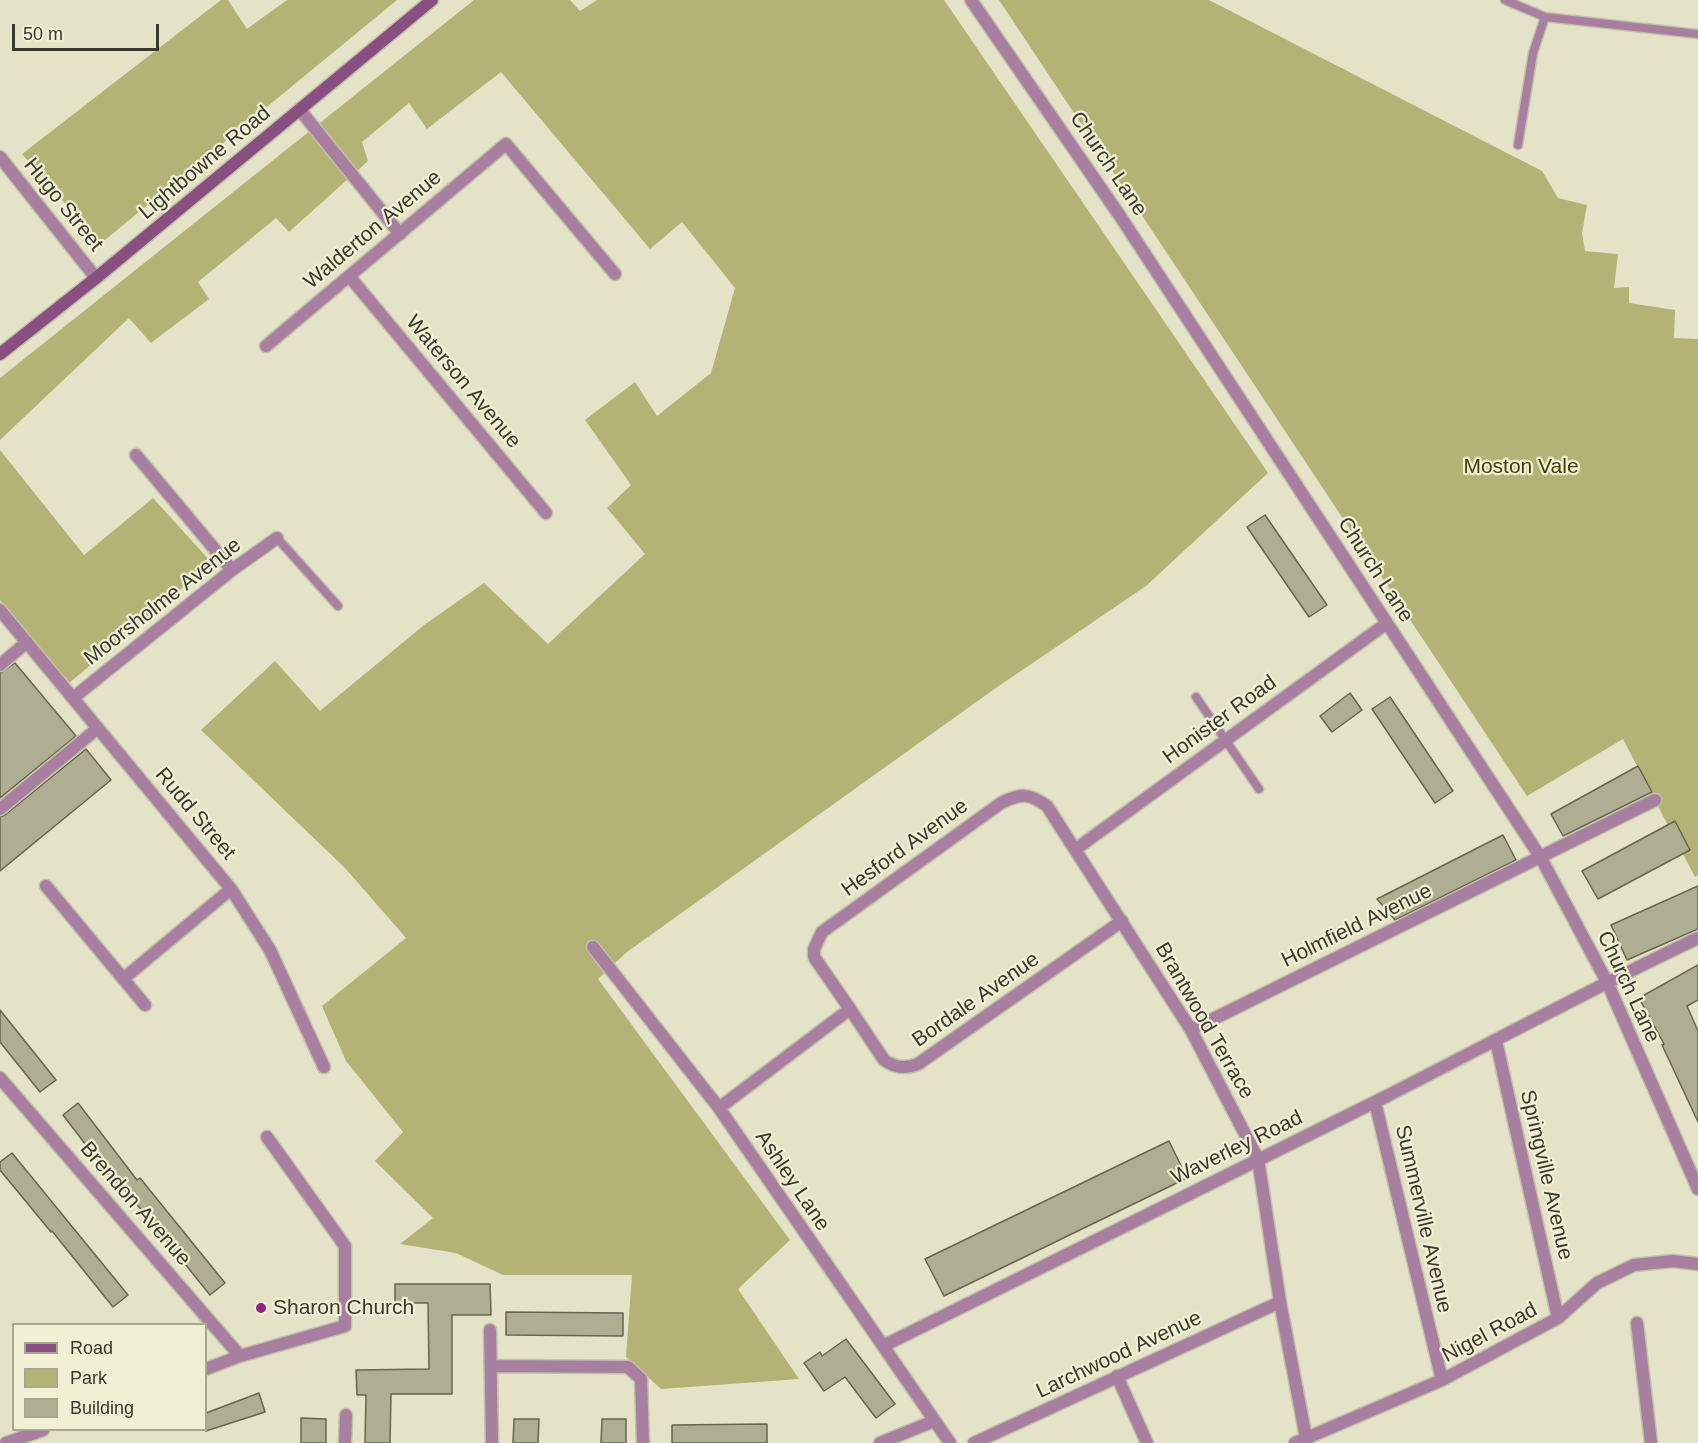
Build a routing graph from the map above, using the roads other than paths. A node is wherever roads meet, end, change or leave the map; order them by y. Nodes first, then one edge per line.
1 (432, 0) edge
2 (971, 0) edge
3 (1506, 0) edge
4 (1545, 17) junction
5 (1698, 34) edge
6 (300, 110) junction
7 (1518, 145) dead end
8 (1, 160) edge
9 (400, 234) junction
10 (615, 274) dead end
11 (349, 276) junction
12 (96, 278) junction
13 (266, 346) dead end
14 (0, 354) edge
15 (136, 455) dead end
16 (546, 513) dead end
17 (277, 538) joint
18 (232, 570) junction
19 (338, 606) dead end
20 (0, 610) edge
21 (1387, 623) junction
22 (27, 642) junction
23 (0, 664) edge
24 (1196, 697) dead end
25 (73, 698) junction
26 (98, 728) junction
27 (1226, 740) junction
28 (1259, 789) dead end
29 (1655, 800) dead end
30 (0, 809) edge
31 (1076, 849) junction
32 (1541, 858) junction
33 (46, 886) dead end
34 (231, 889) junction
35 (1122, 921) junction
36 (1698, 938) edge
37 (593, 947) dead end
38 (123, 979) junction
39 (1607, 982) junction
40 (145, 1005) dead end
41 (850, 1009) junction
42 (1191, 1030) junction
43 (1496, 1041) junction
44 (324, 1067) dead end
45 (0, 1078) edge
46 (1375, 1102) junction
47 (719, 1108) junction
48 (267, 1137) dead end
49 (1258, 1159) junction
50 (1698, 1189) edge
51 (1698, 1264) edge
52 (1280, 1302) junction
53 (1558, 1318) junction
54 (1637, 1323) dead end
55 (490, 1330) dead end
56 (883, 1346) junction
57 (240, 1356) junction
58 (491, 1366) junction
59 (207, 1369) edge
60 (1117, 1377) junction
61 (1442, 1380) junction
62 (346, 1415) dead end
63 (934, 1421) junction
64 (40, 1431) edge
65 (1302, 1441) edge
66 (6, 1443) edge
67 (345, 1443) edge
68 (492, 1443) edge
69 (642, 1443) edge
70 (880, 1443) edge
71 (950, 1443) edge
72 (974, 1443) edge
73 (1147, 1443) edge
74 (1651, 1443) edge

1 - 6 main road, Lightbowne Road
2 - 21 street, Church Lane
3 - 4 lane
4 - 5 lane
4 - 7 lane
6 - 9 street
6 - 12 main road, Lightbowne Road
8 - 12 street, Hugo Street
9 - 10 street, Walderton Avenue
9 - 11 street, Walderton Avenue
11 - 13 street, Walderton Avenue
11 - 16 street, Waterson Avenue
12 - 14 main road, Lightbowne Road
15 - 18 street
17 - 18 street, Moorsholme Avenue
17 - 19 lane
18 - 25 street, Moorsholme Avenue
20 - 22 street, Rudd Street
21 - 27 street, Honister Road
21 - 32 street, Church Lane
22 - 23 street
22 - 25 street, Rudd Street
24 - 27 lane
25 - 26 street, Rudd Street
26 - 30 street
26 - 34 street, Rudd Street
27 - 28 lane
27 - 31 street, Honister Road
29 - 32 street, Holmfield Avenue
31 - 35 street, Brantwood Terrace
31 - 41 street, Hesford Avenue
32 - 39 street, Church Lane
32 - 42 street, Holmfield Avenue
33 - 38 street
34 - 38 street
34 - 44 street, Rudd Street
35 - 41 street, Bordale Avenue
35 - 42 street, Brantwood Terrace
36 - 39 street, Waverley Road
37 - 47 street, Ashley Lane
38 - 40 street
39 - 43 street, Waverley Road
39 - 50 street, Church Lane
41 - 47 street
42 - 49 street, Brantwood Terrace
43 - 46 street, Waverley Road
43 - 53 street, Springville Avenue
45 - 57 street, Brendon Avenue
46 - 49 street, Waverley Road
46 - 61 street, Summerville Avenue
47 - 56 street, Ashley Lane
48 - 57 street
49 - 52 street, Brantwood Terrace
49 - 56 street, Waverley Road
51 - 53 street, Nigel Road
52 - 60 street, Larchwood Avenue
52 - 65 street, Brantwood Terrace
53 - 61 street, Nigel Road
54 - 74 street
55 - 58 street
56 - 63 street, Ashley Lane
57 - 59 street
58 - 68 street
58 - 69 street
60 - 72 street, Larchwood Avenue
60 - 73 street
61 - 65 street, Nigel Road
62 - 67 street
63 - 70 street
63 - 71 street, Ashley Lane
64 - 66 street

